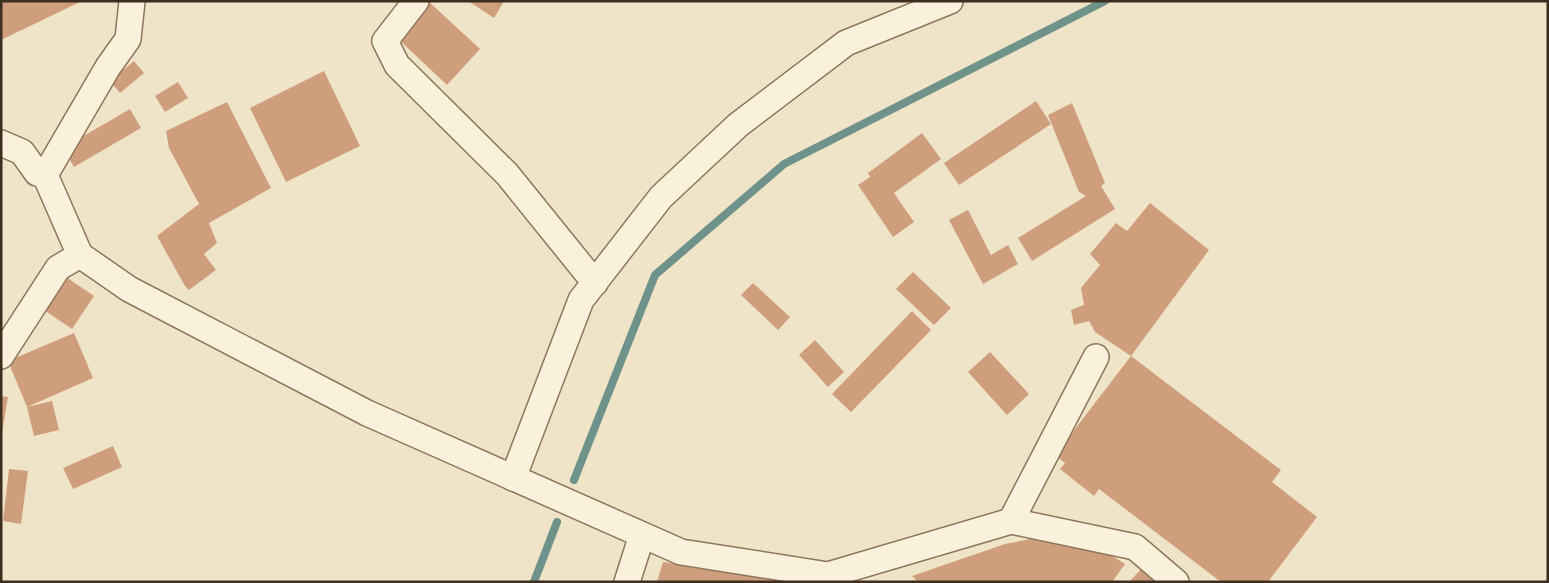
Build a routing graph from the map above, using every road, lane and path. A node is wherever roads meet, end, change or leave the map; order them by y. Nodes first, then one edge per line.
1 (132, 1) edge
2 (416, 1) edge
3 (950, 1) edge
4 (1, 142) edge
5 (45, 175) junction
6 (80, 255) junction
7 (595, 283) junction
8 (1, 356) edge
9 (1096, 356) dead end
10 (513, 478) junction
11 (1011, 521) junction
12 (642, 535) junction
13 (627, 582) edge
14 (1176, 582) edge

1 - 5 street
2 - 7 street
3 - 7 street
4 - 5 street
5 - 6 street
6 - 8 street
6 - 10 street
7 - 10 street
9 - 11 street
10 - 12 street
11 - 12 street
11 - 14 street
12 - 13 street

